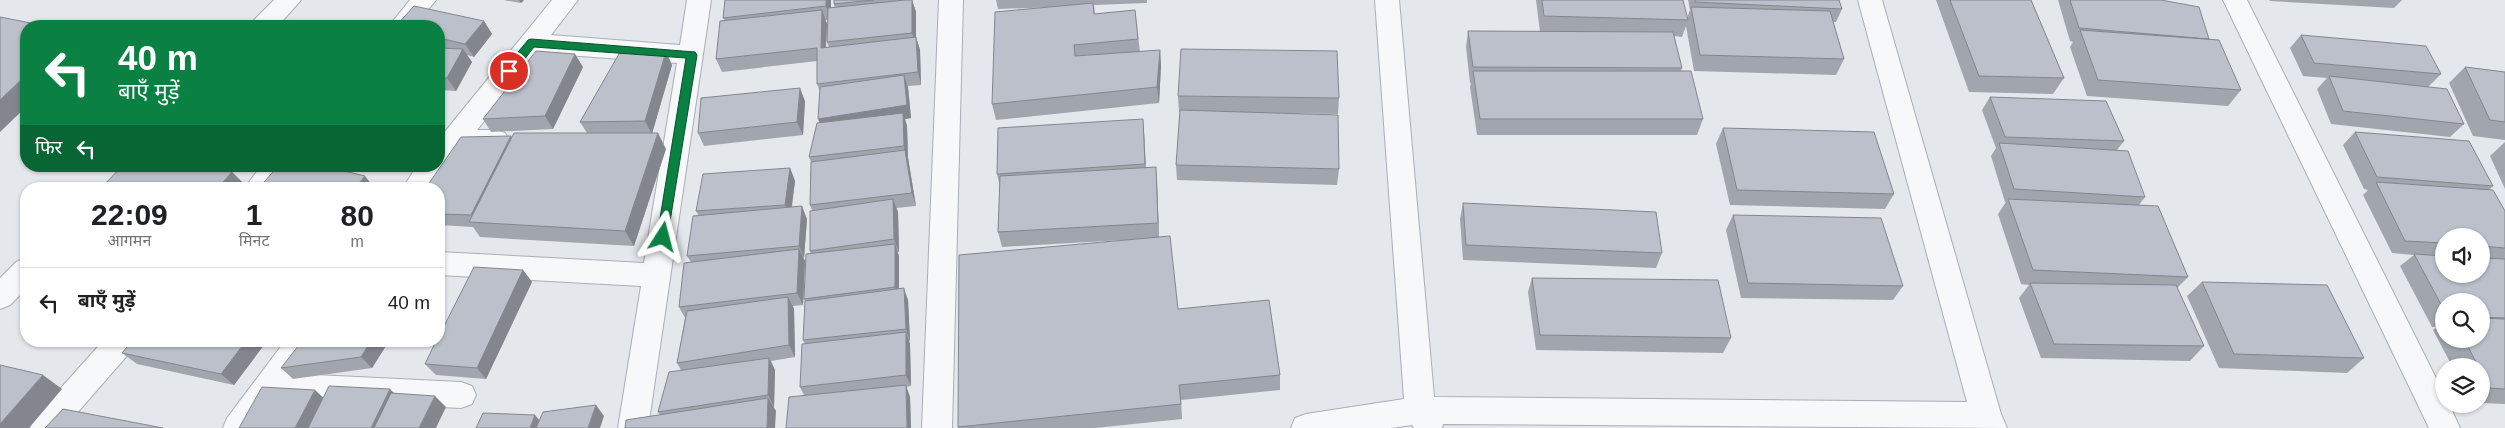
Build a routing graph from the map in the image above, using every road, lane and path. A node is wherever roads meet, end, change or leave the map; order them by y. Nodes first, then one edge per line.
1 (289, 0) edge
2 (424, 0) edge
3 (566, 0) edge
4 (699, 0) edge
5 (951, 0) edge
6 (1387, 0) edge
7 (1870, 0) edge
8 (2235, 0) edge
9 (269, 20) edge
10 (406, 20) edge
11 (531, 43) junction
12 (691, 55) junction
13 (522, 140) edge
14 (649, 140) edge
15 (678, 140) junction
16 (446, 149) edge
17 (272, 172) edge
18 (263, 182) edge
19 (445, 263) edge
20 (657, 275) junction
21 (20, 276) edge
22 (0, 297) edge
23 (117, 347) edge
24 (297, 347) edge
25 (268, 386) junction
26 (461, 395) dead end
27 (1425, 419) edge
28 (1989, 422) edge
29 (45, 428) edge
30 (238, 428) edge
31 (633, 428) edge
32 (937, 428) edge
33 (1306, 428) edge
34 (2446, 428) edge

1 - 9 street
2 - 10 street
3 - 11 street
4 - 12 street
5 - 32 street
6 - 27 street
7 - 28 street
8 - 34 street
11 - 12 street
11 - 16 street
12 - 15 street
13 - 16 street
14 - 15 street
15 - 20 street
17 - 18 street
19 - 20 street
20 - 31 street
21 - 22 street
23 - 29 street
24 - 25 street
25 - 26 street
25 - 30 street
27 - 28 street
27 - 33 street

